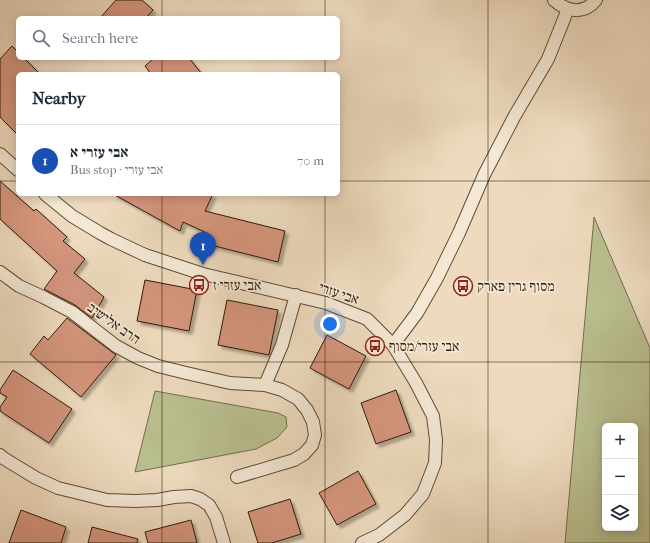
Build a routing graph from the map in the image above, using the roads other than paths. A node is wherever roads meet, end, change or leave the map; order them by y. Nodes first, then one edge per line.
1 (554, 0) edge
2 (596, 0) edge
3 (568, 9) junction
4 (0, 154) edge
5 (16, 168) edge
6 (47, 196) edge
7 (0, 272) edge
8 (296, 295) junction
9 (393, 345) junction
10 (265, 385) junction
11 (0, 455) edge
12 (237, 477) dead end
13 (224, 543) edge
14 (362, 543) edge

1 - 3 street
2 - 3 street
3 - 9 street
4 - 5 street
6 - 8 street, אבי עזרי
7 - 10 street, הרב אלישיב
8 - 9 street, אבי עזרי
8 - 10 street
9 - 14 street, אבי עזרי
10 - 12 street, הרב אלישיב
11 - 13 street

